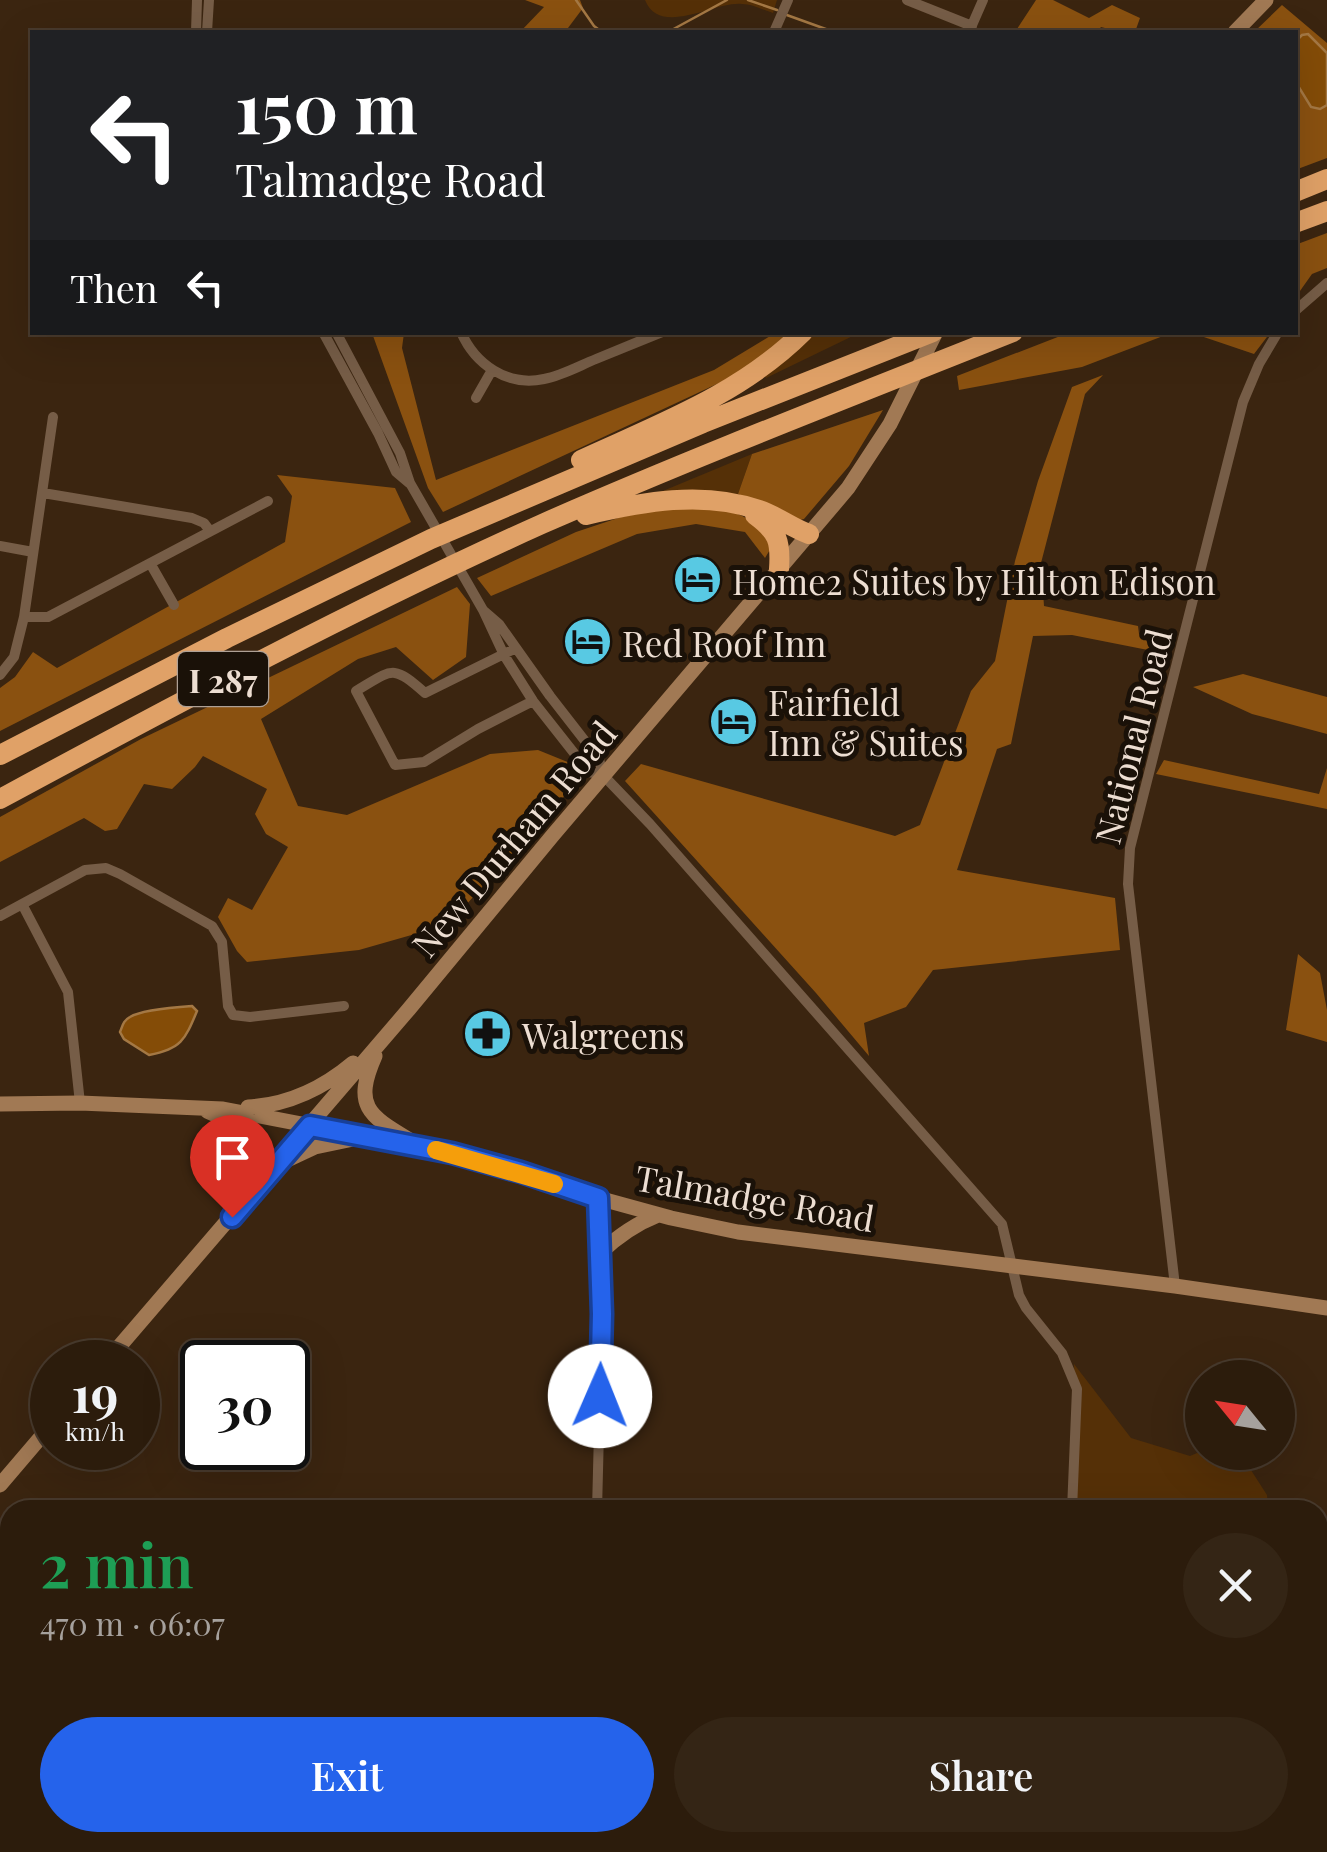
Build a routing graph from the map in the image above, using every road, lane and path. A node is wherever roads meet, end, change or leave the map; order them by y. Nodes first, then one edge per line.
1 (198, 0) edge
2 (209, 0) edge
3 (788, 0) edge
4 (907, 0) edge
5 (984, 0) edge
6 (1266, 0) edge
7 (1253, 7) edge
8 (971, 29) edge
9 (196, 30) edge
10 (206, 30) edge
11 (775, 30) edge
12 (1236, 30) edge
13 (1327, 179) edge
14 (1298, 191) edge
15 (1327, 211) edge
16 (1298, 222) edge
17 (1327, 283) edge
18 (1298, 308) edge
19 (326, 335) edge
20 (338, 335) edge
21 (463, 335) edge
22 (655, 335) edge
23 (801, 335) edge
24 (926, 335) edge
25 (933, 335) edge
26 (1005, 335) edge
27 (1276, 335) edge
28 (492, 370) junction
29 (476, 398) dead end
30 (53, 417) dead end
31 (410, 483) junction
32 (42, 493) junction
33 (268, 501) dead end
34 (741, 506) junction
35 (476, 520) junction
36 (540, 525) junction
37 (210, 531) junction
38 (809, 534) junction
39 (0, 546) edge
40 (33, 552) junction
41 (150, 563) junction
42 (779, 569) junction
43 (174, 605) dead end
44 (483, 610) junction
45 (24, 617) junction
46 (516, 648) junction
47 (504, 656) junction
48 (0, 675) edge
49 (533, 701) junction
50 (0, 755) edge
51 (603, 775) junction
52 (0, 799) edge
53 (22, 904) junction
54 (0, 916) edge
55 (344, 1006) dead end
56 (384, 1038) junction
57 (80, 1103) junction
58 (0, 1104) edge
59 (198, 1108) junction
60 (224, 1108) junction
61 (310, 1126) junction
62 (368, 1137) junction
63 (420, 1147) junction
64 (273, 1168) junction
65 (598, 1198) junction
66 (658, 1215) junction
67 (232, 1217) junction
68 (600, 1253) junction
69 (1012, 1266) junction
70 (1175, 1286) junction
71 (1327, 1308) edge
72 (125, 1340) edge
73 (30, 1450) edge
74 (0, 1486) edge
75 (597, 1500) edge
76 (1072, 1500) edge

1 - 9 street
2 - 10 street
3 - 11 street
4 - 8 street
5 - 8 street
6 - 7 street
7 - 12 street
13 - 14 highway
15 - 16 highway
17 - 18 street
19 - 31 street
20 - 31 street
21 - 28 street
22 - 28 street
23 - 35 highway
24 - 35 highway, I 287
25 - 38 street, New Durham Road
26 - 36 highway, I 287
27 - 70 street, National Road
28 - 29 street
30 - 32 street
31 - 44 street
32 - 37 street
32 - 40 street
33 - 37 street
34 - 36 highway
34 - 38 highway
34 - 42 highway
35 - 50 highway, I 287
36 - 52 highway, I 287
37 - 41 street
38 - 42 street, New Durham Road
39 - 40 street
40 - 45 street
41 - 43 street
41 - 45 street
42 - 51 street, New Durham Road
44 - 46 street
44 - 47 street
45 - 48 street
46 - 47 street
46 - 51 street
47 - 49 street
47 - 49 street
49 - 51 street
51 - 56 street, New Durham Road
51 - 69 street
53 - 54 street
53 - 55 street
53 - 57 street
56 - 60 street
56 - 61 street, New Durham Road
56 - 63 street
57 - 58 street, Talmadge Road
57 - 59 street, Talmadge Road
59 - 60 street, Talmadge Road
59 - 67 street
60 - 61 street, Talmadge Road
61 - 62 street, Talmadge Road
61 - 64 street, New Durham Road
62 - 63 street, Talmadge Road
62 - 64 street
63 - 65 street, Talmadge Road
64 - 67 street, New Durham Road
65 - 66 street, Talmadge Road
65 - 68 street
66 - 68 street
66 - 69 street, Talmadge Road
67 - 72 street, New Durham Road
68 - 75 street
69 - 70 street, Talmadge Road
69 - 76 street
70 - 71 street, Talmadge Road
73 - 74 street

